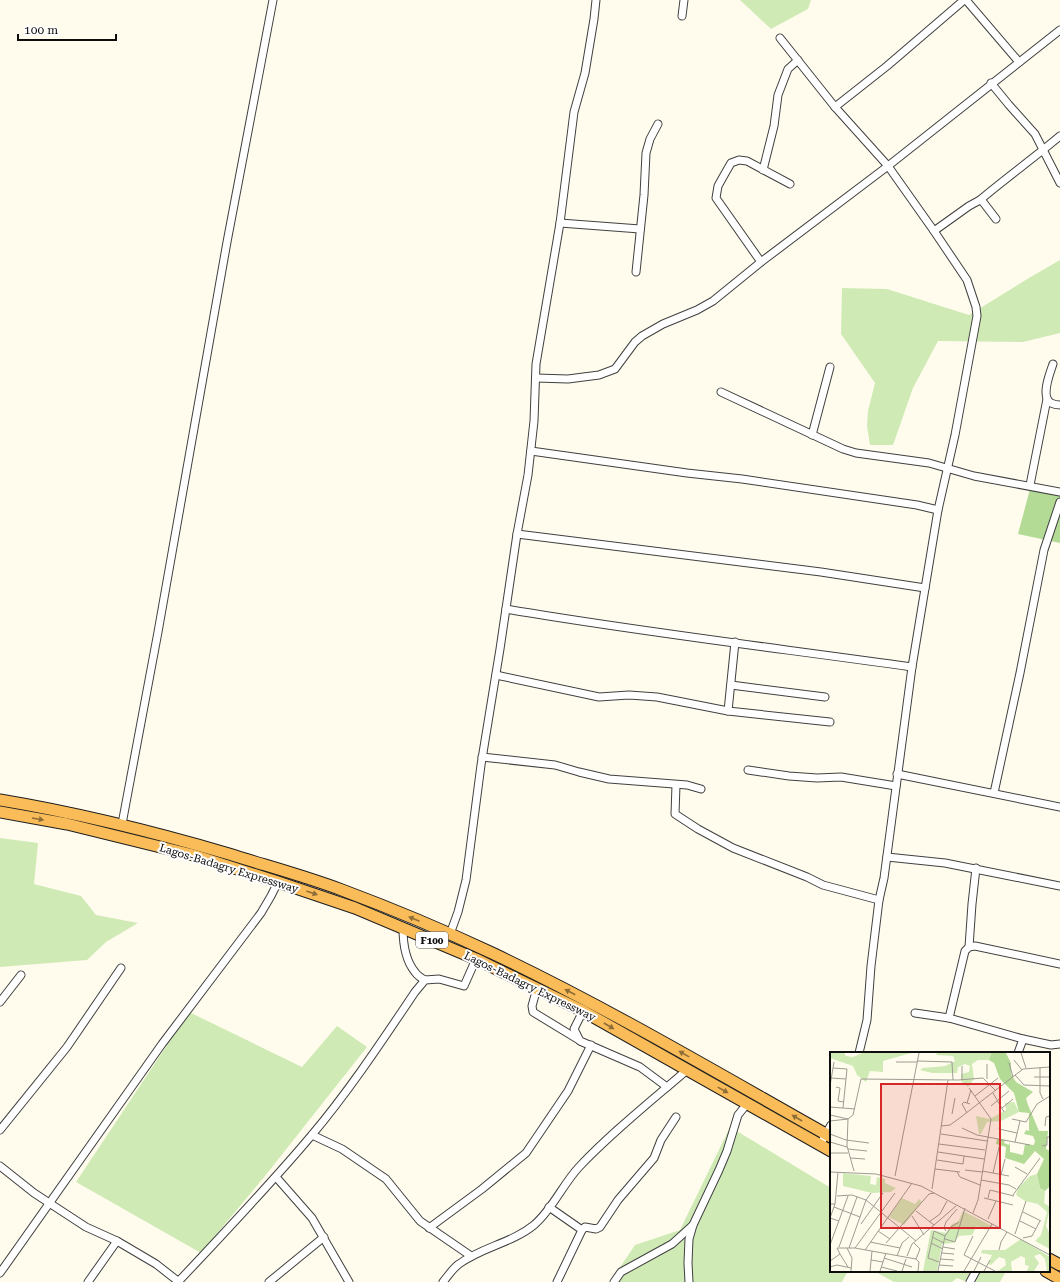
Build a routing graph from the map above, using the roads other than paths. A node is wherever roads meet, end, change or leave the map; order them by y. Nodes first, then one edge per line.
1 (273, 0) edge
2 (596, 0) edge
3 (684, 0) edge
4 (965, 0) edge
5 (682, 16) dead end
6 (1060, 30) edge
7 (780, 38) dead end
8 (798, 60) junction
9 (1019, 62) junction
10 (991, 83) junction
11 (835, 107) junction
12 (658, 124) dead end
13 (1060, 136) edge
14 (1044, 150) junction
15 (888, 166) junction
16 (763, 170) junction
17 (1060, 183) edge
18 (790, 184) dead end
19 (980, 200) junction
20 (996, 219) dead end
21 (560, 222) junction
22 (640, 229) junction
23 (934, 231) junction
24 (761, 262) junction
25 (636, 272) dead end
26 (1053, 364) dead end
27 (830, 367) dead end
28 (536, 378) junction
29 (721, 392) dead end
30 (1047, 399) junction
31 (1060, 405) edge
32 (812, 435) junction
33 (531, 451) junction
34 (947, 467) junction
35 (1030, 485) junction
36 (1060, 492) edge
37 (1060, 502) edge
38 (938, 510) junction
39 (517, 534) junction
40 (925, 588) junction
41 (506, 609) junction
42 (735, 642) junction
43 (912, 667) junction
44 (496, 675) junction
45 (731, 685) junction
46 (824, 697) dead end
47 (728, 711) junction
48 (830, 722) dead end
49 (482, 757) junction
50 (748, 770) dead end
51 (897, 774) junction
52 (676, 784) junction
53 (896, 786) junction
54 (701, 789) dead end
55 (994, 793) junction
56 (0, 800) edge
57 (1060, 806) edge
58 (0, 812) edge
59 (122, 824) junction
60 (887, 857) junction
61 (976, 868) junction
62 (278, 882) junction
63 (1060, 886) edge
64 (879, 900) junction
65 (402, 928) junction
66 (450, 934) junction
67 (969, 947) junction
68 (476, 959) junction
69 (1060, 964) edge
70 (121, 968) dead end
71 (21, 975) dead end
72 (424, 980) junction
73 (537, 988) junction
74 (0, 1002) edge
75 (583, 1011) junction
76 (915, 1013) dead end
77 (949, 1018) junction
78 (1023, 1039) junction
79 (580, 1041) junction
80 (1060, 1044) edge
81 (591, 1045) junction
82 (859, 1052) edge
83 (1018, 1052) edge
84 (687, 1070) junction
85 (667, 1087) junction
86 (748, 1104) junction
87 (676, 1117) dead end
88 (0, 1130) edge
89 (829, 1132) edge
90 (312, 1134) junction
91 (820, 1145) junction
92 (830, 1150) edge
93 (0, 1166) edge
94 (276, 1176) junction
95 (49, 1202) junction
96 (549, 1207) junction
97 (693, 1225) junction
98 (429, 1228) junction
99 (582, 1230) junction
100 (324, 1237) junction
101 (117, 1241) junction
102 (471, 1256) junction
103 (1050, 1260) edge
104 (1060, 1265) edge
105 (0, 1272) edge
106 (975, 1272) edge
107 (1048, 1272) edge
108 (1060, 1278) edge
109 (88, 1282) edge
110 (178, 1282) edge
111 (269, 1282) edge
112 (349, 1282) edge
113 (443, 1282) edge
114 (557, 1282) edge
115 (614, 1282) edge
116 (689, 1282) edge
117 (970, 1282) edge

1 - 59 street
2 - 21 street
3 - 5 street
4 - 9 street
4 - 11 street
6 - 9 street
7 - 8 street
8 - 11 street
8 - 16 street
9 - 10 street
10 - 14 street
10 - 15 street
11 - 15 street
12 - 22 street
13 - 14 street
14 - 17 street
14 - 19 street
15 - 23 street
15 - 24 street
16 - 18 street
16 - 24 street
19 - 20 street
19 - 23 street
21 - 22 street
21 - 28 street
22 - 25 street
23 - 34 street
24 - 28 street
26 - 30 street
27 - 32 street
28 - 33 street
29 - 32 street
30 - 31 street
30 - 35 street
32 - 34 street
33 - 38 street
33 - 39 street
34 - 35 street
34 - 38 street
35 - 36 street
37 - 55 street
38 - 40 street
39 - 40 street
39 - 41 street
40 - 43 street
41 - 42 street
41 - 44 street
42 - 43 street
42 - 45 street
43 - 51 street
44 - 47 street
44 - 49 street
45 - 46 street
45 - 47 street
47 - 48 street
49 - 52 street
49 - 66 street
50 - 53 street
51 - 53 street
51 - 55 street
52 - 54 street
52 - 64 street
53 - 60 street
55 - 57 street
56 - 59 highway, Lagos-Badagry Expressway / F100
58 -> 62 highway, Lagos-Badagry Expressway / F100
66 -> 59 highway, Lagos-Badagry Expressway / F100
60 - 61 street
60 - 64 street
61 - 63 street
61 - 67 street
62 -> 65 highway, Lagos-Badagry Expressway / F100
62 - 95 street
64 - 82 street
65 - 68 highway, Lagos-Badagry Expressway / F100
65 - 72 street
89 -> 66 highway, Lagos-Badagry Expressway / F100
67 - 69 street
67 - 77 street
68 - 72 street
68 - 73 highway, Lagos-Badagry Expressway / F100
70 - 88 street
71 - 74 street
72 - 90 street
73 - 75 highway, Lagos-Badagry Expressway / F100
73 - 79 street
75 - 79 street
75 -> 84 highway, Lagos-Badagry Expressway / F100
76 - 77 street
77 - 78 street
78 - 80 street
78 - 83 street
79 - 81 street
81 - 85 street
81 - 98 street
84 - 85 street
84 -> 86 highway, Lagos-Badagry Expressway / F100
85 - 96 street
86 - 91 highway, Lagos-Badagry Expressway / F100
86 - 97 street
87 - 99 street
89 - 91 street
90 - 94 street
90 - 98 street
91 - 92 highway, Lagos-Badagry Expressway / F100
93 - 95 street
94 - 100 street
94 - 110 street
95 - 101 street
95 - 105 street
96 - 99 street
96 - 102 street
97 - 115 street
97 - 116 street
98 - 102 street
99 - 114 street
100 - 111 street
100 - 112 street
101 - 109 street
101 - 110 street
102 - 113 street
103 - 104 highway
106 - 117 street
107 - 108 highway

